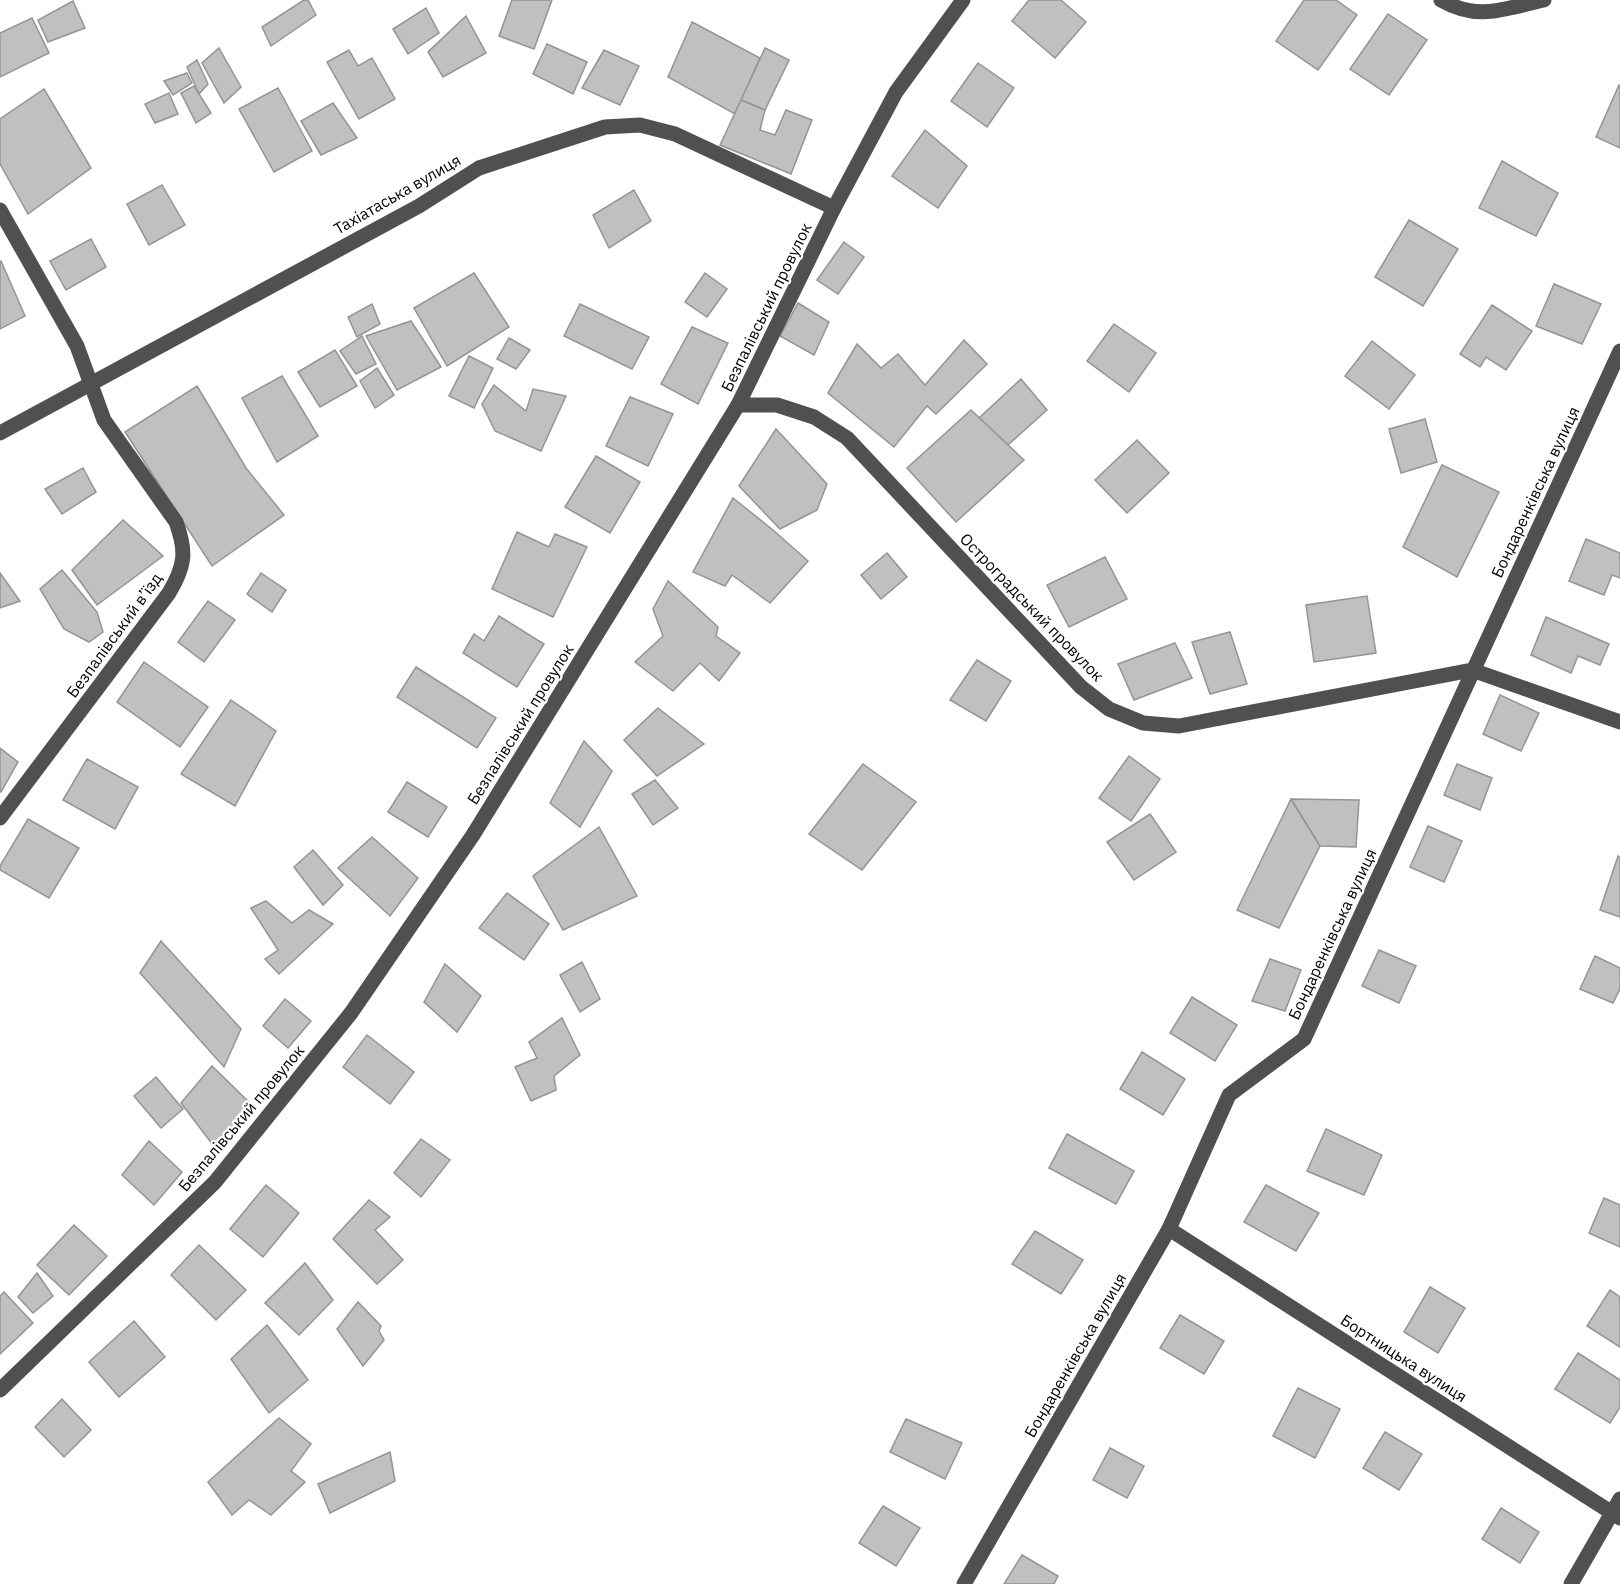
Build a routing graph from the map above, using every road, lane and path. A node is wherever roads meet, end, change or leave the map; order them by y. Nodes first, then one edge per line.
1 (963, 0) edge
2 (1441, 0) edge
3 (1544, 0) edge
4 (834, 208) junction
5 (0, 210) edge
6 (1620, 351) edge
7 (91, 383) junction
8 (738, 405) junction
9 (0, 433) edge
10 (1472, 670) junction
11 (1620, 722) edge
12 (0, 818) edge
13 (1169, 1229) junction
14 (0, 1390) edge
15 (1617, 1510) edge
16 (964, 1584) edge
17 (1571, 1584) edge

1 - 4 street, Безпалівський провулок
2 - 3 street
4 - 7 street, Тахіатаська вулиця
4 - 8 street, Безпалівський провулок
5 - 7 street, Безпалівський в’їзд
6 - 10 street, Бондаренківська вулиця
7 - 9 street, Тахіатаська вулиця
7 - 12 street, Безпалівський в’їзд
8 - 10 street, Остроградський провулок
8 - 14 street, Безпалівський провулок
10 - 11 street
10 - 13 street, Бондаренківська вулиця
13 - 15 street, Бортницька вулиця
13 - 16 street, Бондаренківська вулиця
15 - 17 street

